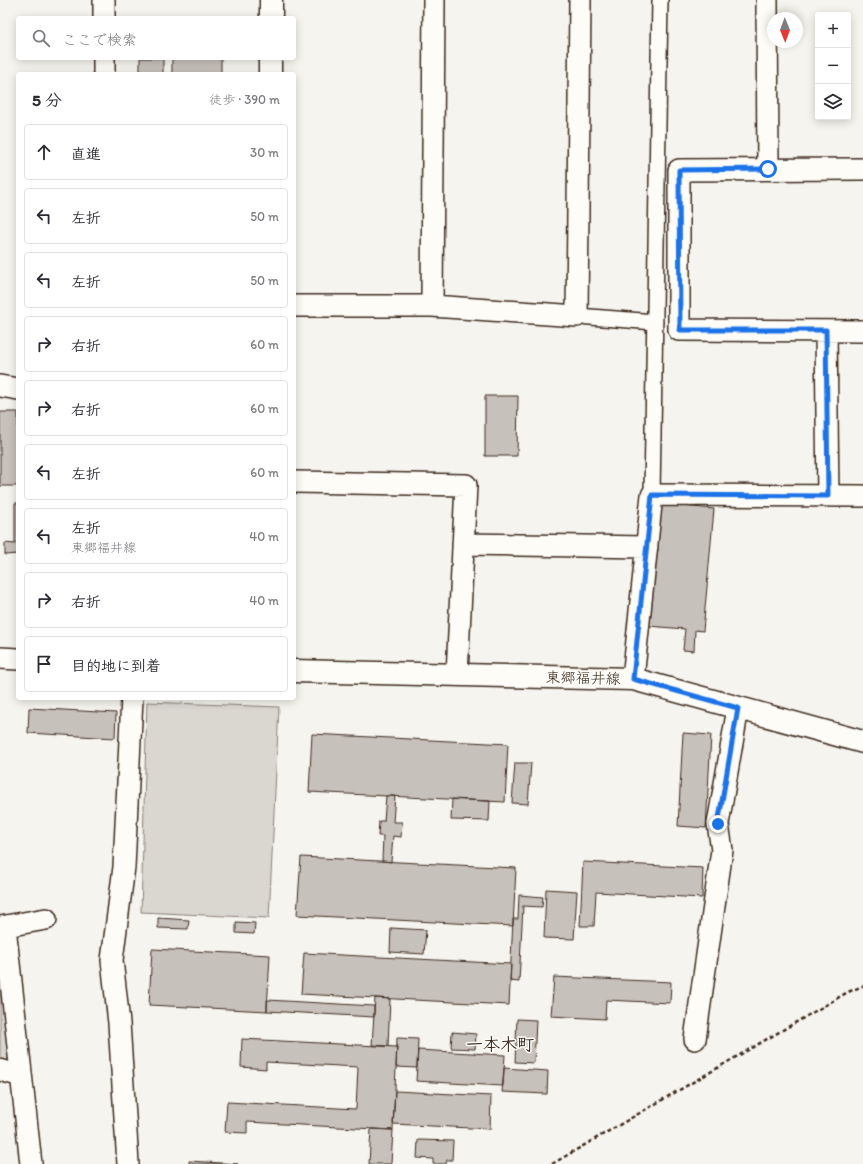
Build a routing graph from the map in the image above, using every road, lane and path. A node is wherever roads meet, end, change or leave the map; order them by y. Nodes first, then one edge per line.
1 (104, 0) edge
2 (271, 0) edge
3 (434, 0) edge
4 (580, 0) edge
5 (660, 0) edge
6 (767, 0) edge
7 (104, 16) edge
8 (271, 16) edge
9 (104, 60) edge
10 (270, 60) edge
11 (104, 72) edge
12 (270, 72) edge
13 (768, 169) junction
14 (863, 169) edge
15 (296, 306) edge
16 (432, 306) junction
17 (577, 316) junction
18 (655, 322) junction
19 (826, 330) junction
20 (863, 331) edge
21 (0, 386) edge
22 (16, 389) edge
23 (296, 482) edge
24 (652, 495) junction
25 (828, 496) junction
26 (863, 496) edge
27 (463, 544) junction
28 (647, 547) junction
29 (0, 658) edge
30 (16, 659) edge
31 (296, 671) edge
32 (457, 675) junction
33 (633, 679) junction
34 (132, 700) edge
35 (738, 708) junction
36 (863, 742) edge
37 (46, 919) dead end
38 (2, 927) edge
39 (863, 986) edge
40 (695, 1039) dead end
41 (0, 1070) edge
42 (21, 1076) junction
43 (30, 1164) edge
44 (128, 1164) edge
45 (552, 1164) edge

1 - 7 street
2 - 8 main road
3 - 16 street
4 - 17 street
5 - 18 street
6 - 13 street
9 - 11 street
10 - 12 main road
13 - 14 street
13 - 19 street
15 - 16 street
16 - 17 street
17 - 18 street
18 - 24 street
19 - 20 street
19 - 25 street
21 - 22 street
23 - 27 street
24 - 25 street
24 - 28 street
25 - 26 street
27 - 28 street
27 - 32 street
28 - 33 street
29 - 30 street
31 - 32 main road, 東郷福井線
32 - 33 main road, 東郷福井線
33 - 35 main road, 東郷福井線
34 - 44 street
35 - 36 main road, 東郷福井線
35 - 40 street
37 - 38 street
38 - 42 street
39 - 45 path
41 - 42 street
42 - 43 street

